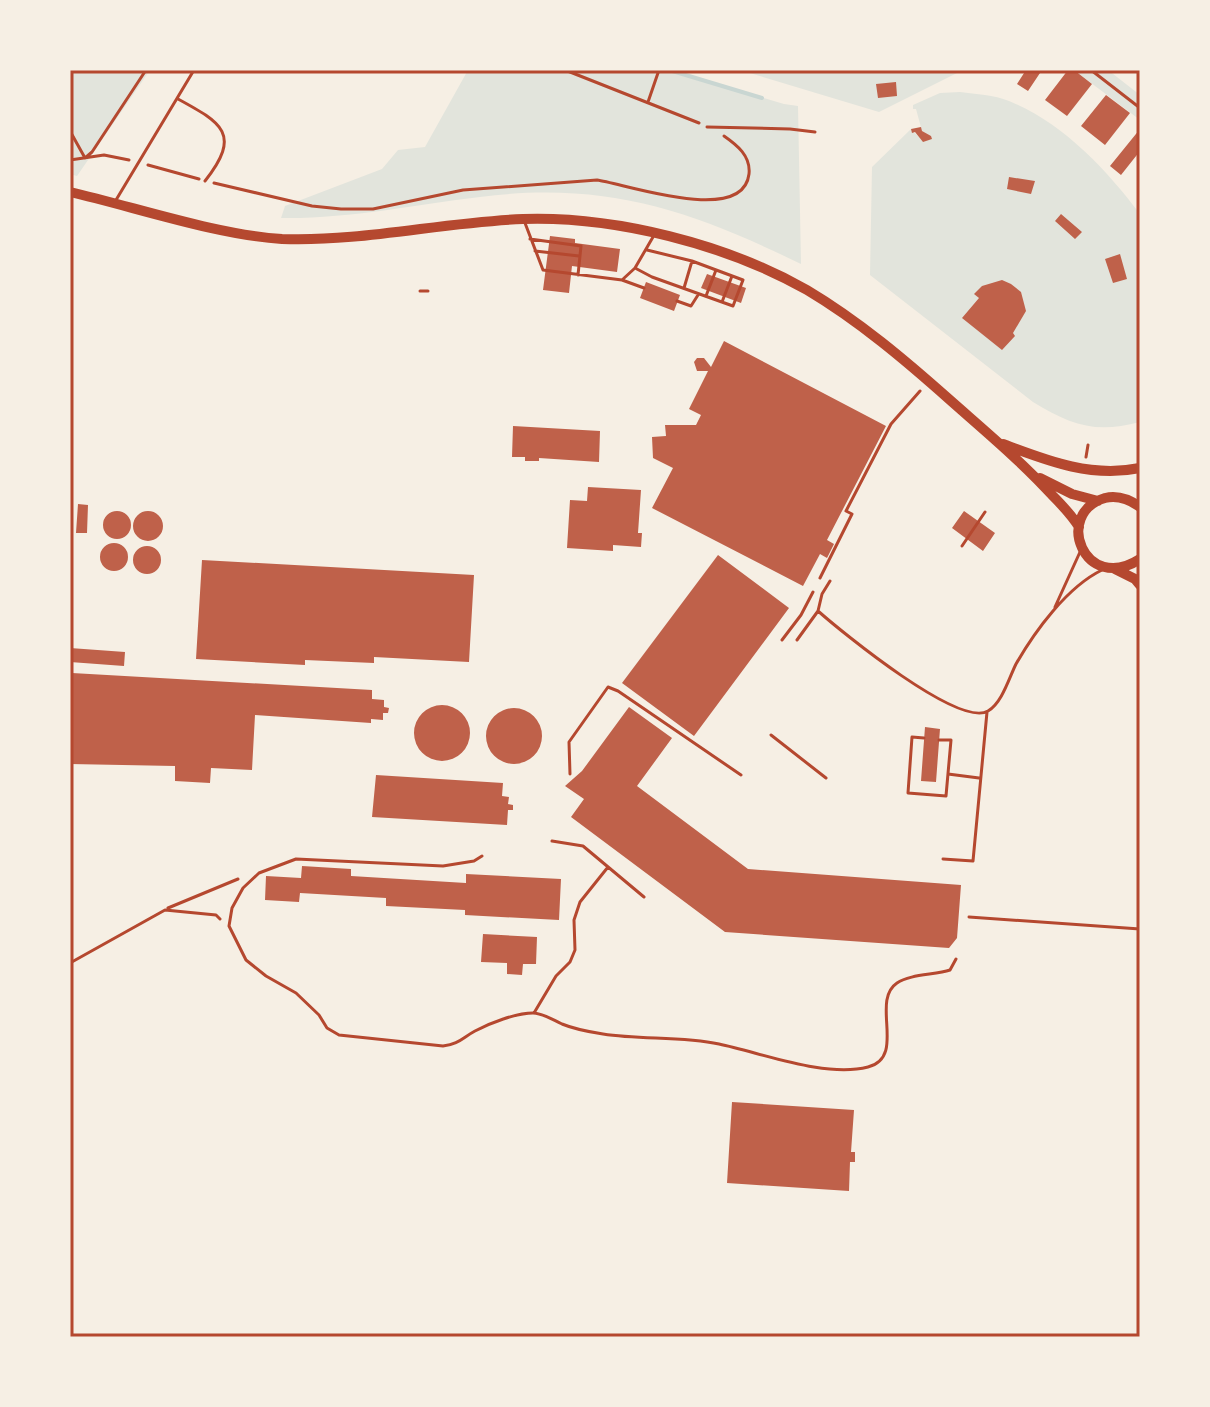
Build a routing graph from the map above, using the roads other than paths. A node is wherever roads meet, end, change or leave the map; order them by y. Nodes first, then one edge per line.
1 (194, 70) edge
2 (178, 99) junction
3 (707, 127) road end
4 (815, 132) dead end
5 (205, 181) road end
6 (70, 192) edge
7 (114, 202) junction
8 (524, 219) junction
9 (655, 232) junction
10 (530, 239) junction
11 (647, 250) junction
12 (535, 251) junction
13 (580, 256) junction
14 (692, 261) junction
15 (635, 268) junction
16 (716, 270) junction
17 (577, 275) junction
18 (732, 276) junction
19 (622, 280) junction
20 (644, 288) dead end
21 (684, 288) junction
22 (699, 294) junction
23 (706, 297) junction
24 (677, 301) dead end
25 (722, 302) junction
26 (997, 442) junction
27 (1140, 468) edge
28 (1033, 474) junction
29 (1098, 501) junction
30 (1140, 507) edge
31 (985, 512) dead end
32 (1079, 527) junction
33 (962, 546) dead end
34 (1082, 549) junction
35 (1140, 559) edge
36 (1110, 569) junction
37 (830, 581) dead end
38 (1140, 585) edge
39 (818, 611) junction
40 (1054, 611) junction
41 (797, 640) dead end
42 (987, 712) junction
43 (771, 735) dead end
44 (924, 738) dead end
45 (939, 740) dead end
46 (570, 774) dead end
47 (948, 774) junction
48 (741, 775) dead end
49 (826, 778) dead end
50 (979, 778) junction
51 (552, 841) dead end
52 (482, 856) dead end
53 (943, 859) dead end
54 (608, 867) junction
55 (644, 897) dead end
56 (969, 917) dead end
57 (1140, 929) edge
58 (956, 959) dead end
59 (534, 1013) junction

1 - 2 lane
2 - 5 lane
2 - 7 lane
3 - 4 lane
6 - 7 main road
7 - 8 main road
8 - 9 main road
8 - 10 lane
9 - 11 lane
9 - 26 main road
10 - 12 lane
10 - 13 lane
11 - 14 lane
11 - 15 lane
12 - 13 lane
12 - 17 lane
13 - 17 lane
14 - 16 lane
14 - 21 lane
15 - 19 lane
15 - 21 lane
16 - 18 lane
16 - 23 lane
17 - 19 lane
18 - 25 lane
18 - 25 lane
19 - 20 lane
21 - 22 lane
22 - 23 lane
22 - 24 lane
23 - 25 lane
26 - 27 main road
26 - 28 main road
28 - 29 main road
28 - 32 main road
29 - 30 main road
29 - 32 main road
31 - 33 lane
32 - 34 main road
34 - 36 main road
34 - 40 lane
35 - 36 main road
36 - 38 main road
36 - 40 lane
37 - 39 lane
39 - 41 lane
39 - 42 lane
40 - 42 lane
42 - 50 lane
43 - 49 lane
44 - 47 lane
45 - 47 lane
46 - 48 lane
47 - 50 lane
50 - 53 lane
51 - 54 lane
52 - 59 lane
54 - 55 lane
54 - 59 lane
56 - 57 lane
58 - 59 lane

